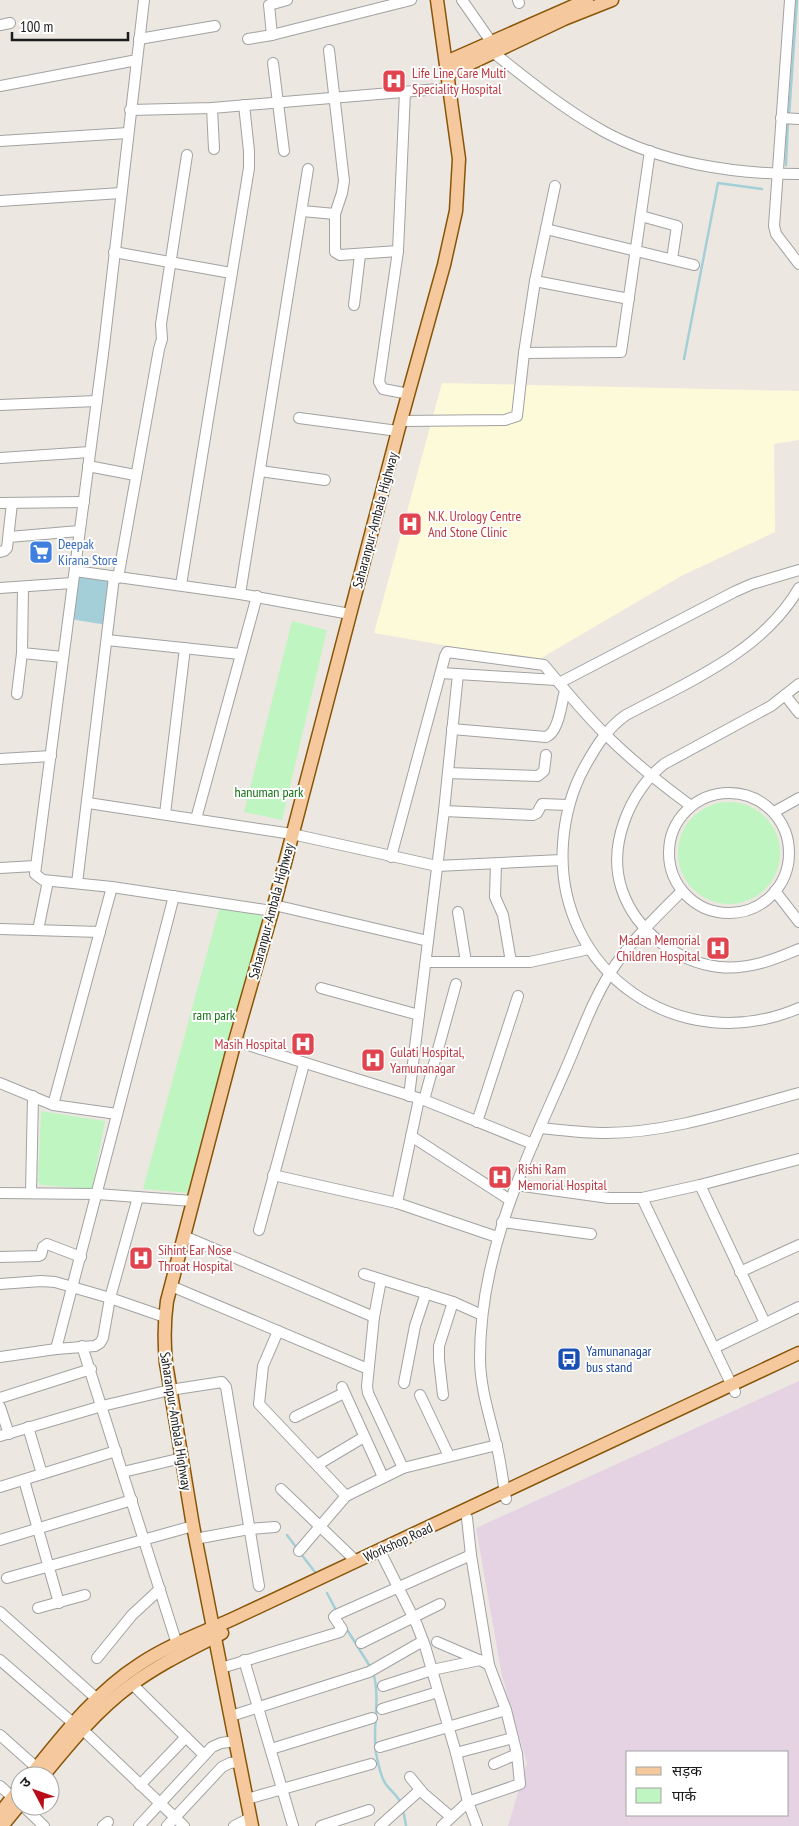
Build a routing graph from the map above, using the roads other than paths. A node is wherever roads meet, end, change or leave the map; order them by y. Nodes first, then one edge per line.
1 (144, 0) edge
2 (287, 0) edge
3 (411, 0) edge
4 (437, 0) edge
5 (462, 0) edge
6 (587, 0) edge
7 (612, 0) edge
8 (790, 0) edge
9 (573, 3) edge
10 (215, 26) dead end
11 (272, 36) junction
12 (139, 39) junction
13 (248, 39) dead end
14 (493, 48) junction
15 (329, 50) dead end
16 (137, 60) junction
17 (273, 63) dead end
18 (447, 68) junction
19 (0, 86) edge
20 (450, 88) junction
21 (404, 92) junction
22 (335, 97) junction
23 (278, 102) junction
24 (244, 105) junction
25 (212, 108) junction
26 (130, 110) junction
27 (789, 118) edge
28 (128, 133) junction
29 (0, 141) edge
30 (214, 148) dead end
31 (284, 151) dead end
32 (650, 151) junction
33 (187, 155) dead end
34 (308, 169) dead end
35 (777, 174) junction
36 (799, 174) edge
37 (555, 186) dead end
38 (121, 193) junction
39 (0, 201) edge
40 (302, 211) junction
41 (335, 214) junction
42 (641, 216) junction
43 (546, 229) junction
44 (636, 250) junction
45 (398, 251) junction
46 (114, 252) junction
47 (360, 255) junction
48 (672, 259) junction
49 (171, 262) junction
50 (799, 264) edge
51 (694, 265) dead end
52 (231, 273) junction
53 (535, 281) junction
54 (629, 299) junction
55 (354, 305) dead end
56 (524, 353) junction
57 (409, 394) junction
58 (97, 401) junction
59 (0, 405) edge
60 (299, 418) dead end
61 (400, 426) junction
62 (90, 452) junction
63 (0, 458) edge
64 (88, 466) junction
65 (260, 471) junction
66 (135, 475) junction
67 (325, 480) dead end
68 (84, 502) junction
69 (0, 503) edge
70 (12, 503) junction
71 (79, 531) junction
72 (9, 537) junction
73 (0, 552) edge
74 (799, 570) edge
75 (75, 571) junction
76 (116, 577) junction
77 (72, 583) junction
78 (181, 586) junction
79 (23, 587) junction
80 (0, 588) edge
81 (799, 588) edge
82 (240, 594) junction
83 (256, 596) junction
84 (350, 614) junction
85 (107, 640) junction
86 (185, 648) junction
87 (22, 653) junction
88 (240, 654) junction
89 (64, 657) junction
90 (441, 672) junction
91 (458, 674) junction
92 (799, 684) edge
93 (560, 685) junction
94 (17, 694) dead end
95 (785, 695) junction
96 (799, 713) edge
97 (452, 729) junction
98 (606, 734) junction
99 (51, 756) junction
100 (546, 756) dead end
101 (0, 759) edge
102 (448, 773) junction
103 (650, 775) junction
104 (799, 798) edge
105 (88, 803) junction
106 (568, 805) junction
107 (691, 806) junction
108 (444, 812) junction
109 (774, 812) junction
110 (165, 814) junction
111 (196, 819) junction
112 (292, 834) junction
113 (391, 857) junction
114 (562, 860) junction
115 (496, 864) junction
116 (35, 866) junction
117 (436, 866) junction
118 (0, 868) edge
119 (48, 881) junction
120 (77, 883) junction
121 (112, 887) junction
122 (682, 891) junction
123 (775, 891) junction
124 (174, 896) junction
125 (273, 908) junction
126 (458, 912) dead end
127 (799, 922) edge
128 (646, 928) junction
129 (0, 929) edge
130 (38, 930) junction
131 (100, 932) junction
132 (428, 941) junction
133 (588, 949) junction
134 (799, 949) edge
135 (426, 962) junction
136 (466, 962) junction
137 (511, 962) junction
138 (609, 974) junction
139 (456, 984) dead end
140 (320, 988) dead end
141 (518, 996) dead end
142 (799, 1008) edge
143 (419, 1015) junction
144 (235, 1041) junction
145 (304, 1064) junction
146 (0, 1083) edge
147 (799, 1093) edge
148 (33, 1096) junction
149 (417, 1098) junction
150 (53, 1104) junction
151 (118, 1114) junction
152 (477, 1122) junction
153 (540, 1128) junction
154 (411, 1136) junction
155 (532, 1144) junction
156 (799, 1159) edge
157 (273, 1175) junction
158 (516, 1185) junction
159 (700, 1185) junction
160 (0, 1193) edge
161 (31, 1193) junction
162 (97, 1194) junction
163 (138, 1197) junction
164 (642, 1198) junction
165 (510, 1200) junction
166 (192, 1201) junction
167 (397, 1203) junction
168 (502, 1222) junction
169 (259, 1230) dead end
170 (591, 1234) dead end
171 (184, 1236) junction
172 (497, 1237) junction
173 (799, 1245) edge
174 (81, 1256) junction
175 (0, 1257) edge
176 (740, 1272) junction
177 (364, 1274) dead end
178 (381, 1280) junction
179 (0, 1284) edge
180 (171, 1286) junction
181 (72, 1287) junction
182 (426, 1293) junction
183 (110, 1298) junction
184 (453, 1302) junction
185 (799, 1307) edge
186 (482, 1314) junction
187 (165, 1317) junction
188 (374, 1317) junction
189 (765, 1323) junction
190 (278, 1331) junction
191 (82, 1346) junction
192 (714, 1348) junction
193 (56, 1349) junction
194 (799, 1352) edge
195 (0, 1357) edge
196 (799, 1362) edge
197 (90, 1369) junction
198 (368, 1369) junction
199 (404, 1383) dead end
200 (733, 1388) junction
201 (170, 1390) junction
202 (420, 1395) dead end
203 (443, 1395) dead end
204 (0, 1398) edge
205 (102, 1406) junction
206 (0, 1407) edge
207 (295, 1417) dead end
208 (28, 1427) junction
209 (4, 1435) edge
210 (364, 1437) junction
211 (497, 1445) junction
212 (116, 1451) junction
213 (449, 1456) junction
214 (182, 1458) junction
215 (317, 1464) junction
216 (403, 1468) junction
217 (123, 1472) junction
218 (42, 1474) junction
219 (383, 1477) junction
220 (24, 1480) junction
221 (0, 1487) edge
222 (281, 1489) dead end
223 (506, 1495) junction
224 (346, 1496) junction
225 (132, 1500) junction
226 (467, 1518) junction
227 (319, 1526) junction
228 (275, 1527) dead end
229 (38, 1529) junction
230 (250, 1529) junction
231 (194, 1532) junction
232 (144, 1539) junction
233 (0, 1540) edge
234 (299, 1551) dead end
235 (471, 1555) junction
236 (383, 1557) junction
237 (356, 1561) junction
238 (48, 1567) junction
239 (7, 1578) dead end
240 (259, 1586) dead end
241 (399, 1588) junction
242 (160, 1589) junction
243 (84, 1595) dead end
244 (59, 1603) junction
245 (440, 1604) dead end
246 (38, 1608) dead end
247 (0, 1612) edge
248 (413, 1617) junction
249 (214, 1632) junction
250 (423, 1642) junction
251 (436, 1642) dead end
252 (361, 1643) dead end
253 (177, 1644) junction
254 (97, 1658) dead end
255 (0, 1660) edge
256 (244, 1660) junction
257 (485, 1662) junction
258 (221, 1668) junction
259 (432, 1670) junction
260 (132, 1684) junction
261 (383, 1686) dead end
262 (438, 1692) junction
263 (97, 1699) junction
264 (258, 1707) junction
265 (382, 1709) dead end
266 (506, 1710) junction
267 (231, 1716) junction
268 (372, 1718) dead end
269 (78, 1726) junction
270 (448, 1726) junction
271 (0, 1736) edge
272 (186, 1737) junction
273 (513, 1738) junction
274 (236, 1741) junction
275 (380, 1747) dead end
276 (270, 1749) junction
277 (456, 1753) junction
278 (517, 1754) junction
279 (204, 1755) junction
280 (240, 1762) junction
281 (371, 1764) dead end
282 (494, 1764) dead end
283 (29, 1766) edge
284 (42, 1766) edge
285 (410, 1776) dead end
286 (140, 1785) junction
287 (282, 1790) junction
288 (420, 1790) junction
289 (247, 1799) junction
290 (468, 1802) junction
291 (159, 1804) junction
292 (370, 1810) dead end
293 (10, 1814) edge
294 (34, 1816) edge
295 (175, 1817) junction
296 (251, 1822) edge
297 (448, 1822) edge
298 (2, 1826) edge
299 (44, 1826) edge
300 (139, 1826) edge
301 (167, 1826) edge
302 (184, 1826) edge
303 (234, 1826) edge
304 (293, 1826) edge
305 (322, 1826) edge
306 (380, 1826) edge
307 (477, 1826) edge

1 - 12 street
2 - 11 street
3 - 11 street
4 - 18 main road, Saharanpur-Ambala Highway
5 - 14 street
6 - 9 main road
7 - 14 main road
8 - 27 street
9 - 14 main road
10 - 12 street
11 - 13 street
12 - 16 street
14 - 18 main road
14 - 32 street
15 - 22 street
16 - 19 street
16 - 26 street
17 - 23 street
18 - 20 main road, Saharanpur-Ambala Highway
20 - 21 street
20 - 57 main road, Saharanpur-Ambala Highway
21 - 22 street
21 - 45 street
22 - 23 street
22 - 41 street
23 - 24 street
23 - 31 street
24 - 25 street
24 - 52 street
25 - 26 street
25 - 30 street
26 - 28 street
27 - 35 street
28 - 29 street
28 - 38 street
32 - 35 street
32 - 42 street
33 - 49 street
34 - 40 street
35 - 36 street
35 - 50 street
37 - 43 street
38 - 39 street
38 - 46 street
40 - 41 street
40 - 65 street
41 - 47 street
42 - 44 street
42 - 48 street
43 - 44 street
43 - 53 street
44 - 48 street
44 - 54 street
45 - 47 street
45 - 57 street
46 - 49 street
46 - 58 street
47 - 55 street
48 - 51 street
49 - 52 street
49 - 66 street
52 - 78 street
53 - 54 street
53 - 56 street
54 - 56 street
56 - 61 street
57 - 61 main road, Saharanpur-Ambala Highway
58 - 59 street
58 - 62 street
60 - 61 street
61 - 84 main road, Saharanpur-Ambala Highway
62 - 63 street
62 - 64 street
64 - 66 street
64 - 68 street
65 - 67 street
65 - 82 street
66 - 76 street
68 - 70 street
68 - 71 street
69 - 70 street
70 - 72 street
71 - 72 street
71 - 75 street
72 - 73 street
74 - 93 street
75 - 76 street
75 - 77 street
76 - 78 street
76 - 85 street
77 - 79 street
77 - 89 street
78 - 82 street
79 - 80 street
79 - 87 street
81 - 98 street
82 - 83 street
83 - 84 street
83 - 88 street
84 - 112 main road, Saharanpur-Ambala Highway
85 - 86 street
85 - 105 street
86 - 88 street
86 - 110 street
87 - 89 street
87 - 94 street
88 - 111 street
89 - 99 street
90 - 91 street
90 - 93 street
90 - 113 street
91 - 93 street
91 - 97 street
92 - 95 street
93 - 97 street
93 - 98 street
95 - 96 street
95 - 103 street
97 - 102 street
98 - 103 street
98 - 106 street
99 - 101 street
99 - 116 street
100 - 102 street
102 - 108 street
103 - 107 street
103 - 128 street
104 - 109 street
105 - 110 street
105 - 120 street
106 - 108 street
106 - 114 street
107 - 109 street
107 - 122 street
108 - 117 street
109 - 123 street
110 - 111 street
111 - 112 street
112 - 113 street
112 - 125 main road, Saharanpur-Ambala Highway
113 - 117 street
114 - 115 street
114 - 133 street
115 - 117 street
115 - 137 street
116 - 118 street
116 - 119 street
117 - 132 street
119 - 120 street
119 - 130 street
120 - 121 street
121 - 124 street
121 - 131 street
122 - 123 street
122 - 128 street
123 - 127 street
124 - 125 street
124 - 151 street
125 - 132 street
125 - 144 main road, Saharanpur-Ambala Highway
126 - 136 street
128 - 134 street
128 - 138 street
129 - 130 street
130 - 131 street
131 - 150 street
132 - 135 street
133 - 137 street
133 - 138 street
135 - 136 street
135 - 143 street
136 - 137 street
138 - 142 street
138 - 153 street
139 - 149 street
140 - 143 street
141 - 152 street
143 - 149 street
144 - 145 street
144 - 166 main road, Saharanpur-Ambala Highway
145 - 149 street
145 - 157 street
146 - 148 street
147 - 153 street
148 - 150 street
148 - 161 street
149 - 152 street
149 - 154 street
150 - 151 street
151 - 162 street
152 - 155 street
153 - 155 street
154 - 165 street
154 - 167 street
155 - 158 street
156 - 159 street
157 - 167 street
157 - 169 street
158 - 164 street
158 - 165 street
159 - 164 street
159 - 176 street
160 - 161 street
161 - 162 street
162 - 163 street
162 - 174 street
163 - 166 street
163 - 183 street
164 - 192 street
165 - 168 street
166 - 171 main road, Saharanpur-Ambala Highway
167 - 172 street
168 - 170 street
168 - 172 street
171 - 180 main road, Saharanpur-Ambala Highway
171 - 188 street
172 - 186 street
173 - 176 street
174 - 175 street
174 - 181 street
176 - 189 street
177 - 178 street
178 - 182 street
178 - 188 street
179 - 181 street
180 - 187 main road, Saharanpur-Ambala Highway
180 - 190 street
181 - 183 street
181 - 193 street
182 - 184 street
182 - 199 street
183 - 187 street
183 - 191 street
184 - 186 street
184 - 203 street
185 - 189 street
186 - 211 street
187 - 201 main road, Saharanpur-Ambala Highway
188 - 198 street
189 - 192 street
190 - 198 street
190 - 215 street
191 - 193 street
191 - 197 street
192 - 200 street
193 - 195 street
194 - 200 main road, Workshop Road
196 - 200 main road, Workshop Road
197 - 204 street
197 - 205 street
198 - 216 street
200 - 223 main road, Workshop Road
201 - 205 street
201 - 214 main road, Saharanpur-Ambala Highway
201 - 230 street
202 - 213 street
205 - 208 street
205 - 212 street
206 - 209 street
207 - 210 street
208 - 209 street
208 - 218 street
210 - 215 street
210 - 219 street
211 - 213 street
211 - 223 street
212 - 217 street
212 - 218 street
213 - 216 street
214 - 217 street
214 - 231 main road, Saharanpur-Ambala Highway
215 - 224 street
216 - 219 street
217 - 225 street
218 - 220 street
219 - 224 street
220 - 221 street
220 - 229 street
222 - 227 street
223 - 226 main road, Workshop Road
223 - 237 main road, Workshop Road
224 - 227 street
225 - 229 street
225 - 232 street
226 - 235 street
226 - 236 main road, Workshop Road
227 - 234 street
227 - 237 street
228 - 230 street
229 - 233 street
229 - 238 street
230 - 231 street
230 - 240 street
231 - 232 street
231 - 249 main road, Saharanpur-Ambala Highway
232 - 238 street
232 - 242 street
235 - 241 street
235 - 257 street
236 - 241 street
236 - 249 main road, Workshop Road
237 - 249 main road, Workshop Road
238 - 239 street
238 - 244 street
241 - 248 street
241 - 256 street
242 - 253 street
242 - 254 street
243 - 244 street
244 - 246 street
245 - 248 street
247 - 263 street
248 - 250 street
248 - 252 street
249 - 253 main road, Workshop Road
249 - 258 main road, Saharanpur-Ambala Highway
249 - 260 main road, Workshop Road
250 - 259 street
250 - 264 street
251 - 257 street
253 - 263 main road, Workshop Road
255 - 269 street
256 - 258 street
256 - 264 street
257 - 259 street
257 - 266 street
258 - 267 main road, Saharanpur-Ambala Highway
259 - 261 street
259 - 262 street
260 - 269 main road, Workshop Road
260 - 272 street
262 - 265 street
262 - 270 street
263 - 269 main road, Workshop Road
264 - 267 street
264 - 276 street
266 - 270 street
266 - 273 street
267 - 274 main road, Saharanpur-Ambala Highway
268 - 276 street
269 - 284 main road, Workshop Road
269 - 286 street
270 - 275 street
270 - 277 street
271 - 283 street
272 - 279 street
272 - 286 street
273 - 277 street
273 - 278 street
274 - 279 street
274 - 280 main road, Saharanpur-Ambala Highway
276 - 287 street
277 - 290 street
278 - 282 street
278 - 290 street
279 - 291 street
280 - 289 main road, Saharanpur-Ambala Highway
280 - 295 street
281 - 287 street
285 - 288 street
286 - 291 street
287 - 289 street
287 - 304 street
288 - 297 street
288 - 306 street
289 - 296 main road, Saharanpur-Ambala Highway
290 - 297 street
290 - 307 street
291 - 295 street
291 - 300 street
292 - 305 street
293 - 298 main road
294 - 299 street
295 - 301 street
295 - 302 street
296 - 303 street

